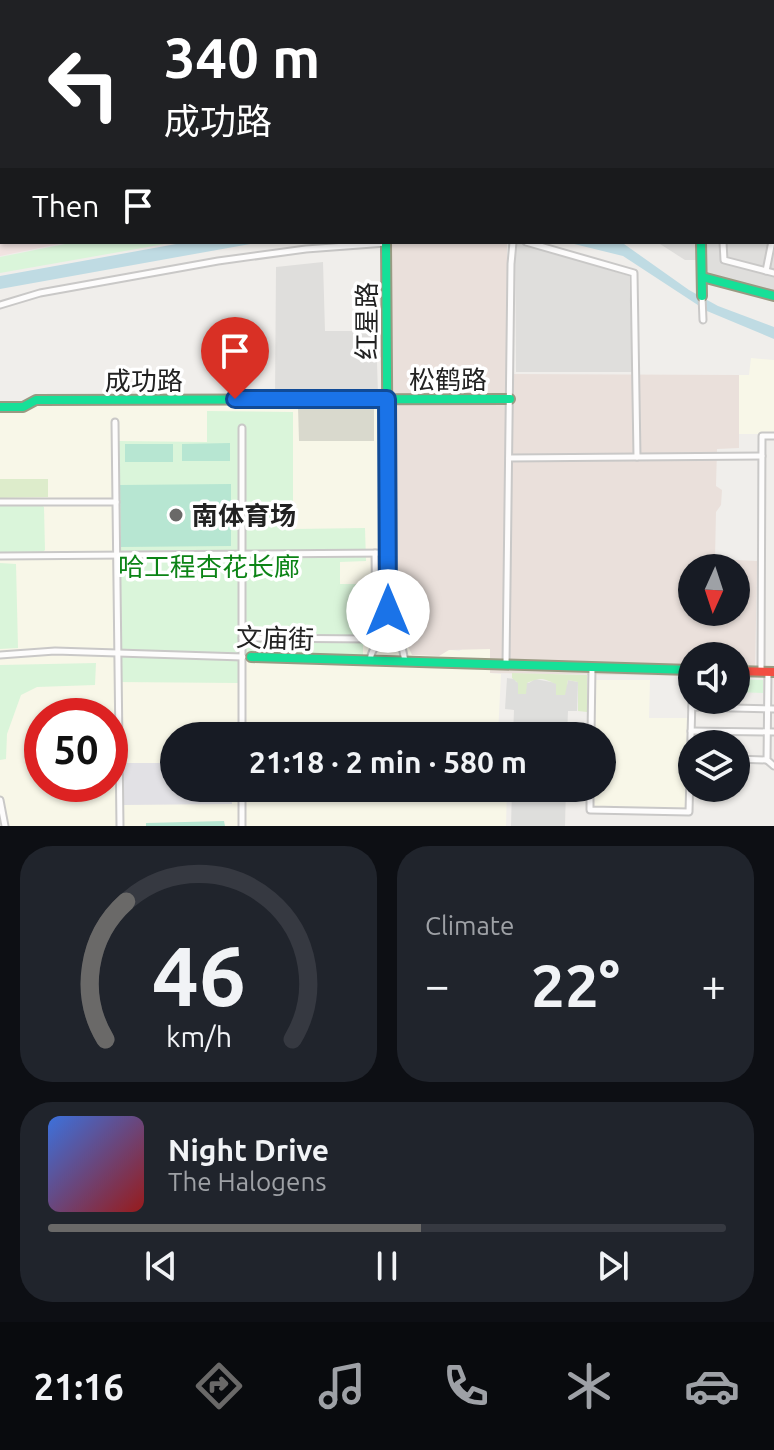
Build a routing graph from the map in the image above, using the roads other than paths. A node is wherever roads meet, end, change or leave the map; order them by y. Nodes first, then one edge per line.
1 (363, 244) edge
2 (386, 244) edge
3 (513, 244) edge
4 (533, 244) edge
5 (701, 244) edge
6 (723, 244) edge
7 (773, 244) edge
8 (766, 271) junction
9 (774, 273) edge
10 (702, 277) junction
11 (702, 296) joint
12 (774, 296) edge
13 (0, 305) edge
14 (703, 317) dead end
15 (387, 399) junction
16 (510, 399) junction
17 (0, 407) edge
18 (115, 422) dead end
19 (242, 428) dead end
20 (774, 436) edge
21 (762, 456) junction
22 (637, 457) junction
23 (509, 458) junction
24 (0, 502) edge
25 (116, 502) junction
26 (242, 553) junction
27 (375, 553) junction
28 (388, 553) junction
29 (116, 555) junction
30 (0, 556) edge
31 (242, 638) junction
32 (389, 640) junction
33 (119, 653) junction
34 (0, 655) edge
35 (247, 657) junction
36 (370, 660) junction
37 (405, 661) junction
38 (506, 664) junction
39 (592, 667) junction
40 (678, 670) edge
41 (768, 672) edge
42 (750, 708) edge
43 (771, 709) edge
44 (243, 722) edge
45 (591, 722) edge
46 (750, 732) edge
47 (770, 732) edge
48 (750, 759) edge
49 (767, 760) junction
50 (774, 766) edge
51 (0, 800) edge
52 (242, 802) edge
53 (590, 802) edge
54 (689, 802) edge
55 (5, 826) edge
56 (120, 826) edge
57 (242, 826) edge

1 - 13 street
2 - 15 main road, 红星路
3 - 16 street
4 - 22 street
5 - 10 main road
6 - 8 street
7 - 8 street
8 - 9 street
10 - 11 main road
10 - 12 main road
11 - 14 street
15 - 16 main road, 松鹤路
15 - 17 main road, 成功路
15 - 28 main road, 红星路
16 - 23 street
18 - 25 street
19 - 26 street
20 - 21 street
21 - 22 street
21 - 41 street
22 - 23 street
23 - 38 street
24 - 25 street
25 - 29 street
26 - 27 street
26 - 29 street
26 - 31 street
27 - 28 street
27 - 31 street
28 - 32 main road, 红星路
29 - 30 street
29 - 33 street
31 - 35 street
32 - 36 street
32 - 37 street
33 - 34 street, 文庙街
33 - 35 street, 文庙街
33 - 56 street
35 - 36 main road, 文庙街
35 - 44 street
36 - 37 main road, 文庙街
37 - 38 main road, 文庙街
38 - 39 main road, 文庙街
39 - 40 main road, 文庙街
39 - 45 street
41 - 43 street
42 - 43 street
43 - 47 street
46 - 47 street
47 - 49 street
48 - 49 street
49 - 50 street
51 - 55 street
52 - 57 street
53 - 54 street

